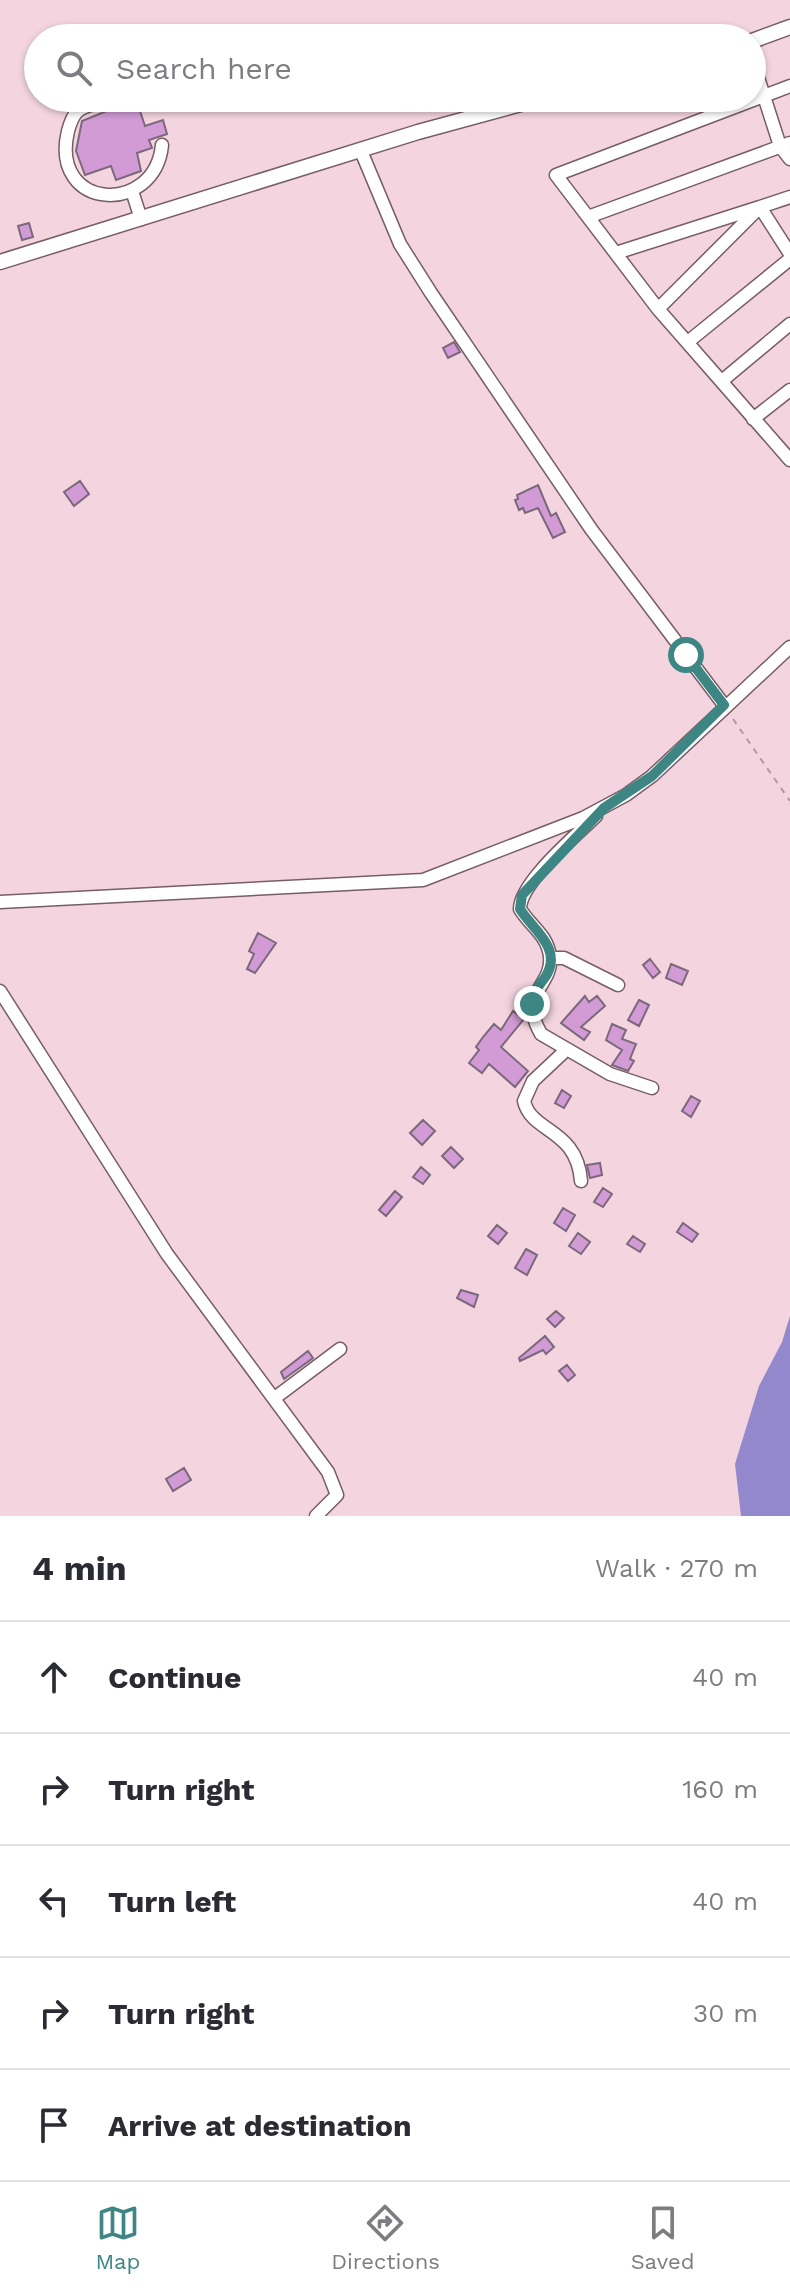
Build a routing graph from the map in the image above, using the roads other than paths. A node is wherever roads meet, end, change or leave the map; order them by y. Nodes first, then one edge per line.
1 (790, 27) edge
2 (766, 36) edge
3 (790, 86) edge
4 (766, 94) edge
5 (766, 102) edge
6 (75, 112) edge
7 (495, 112) edge
8 (718, 112) edge
9 (162, 145) dead end
10 (785, 145) edge
11 (361, 151) junction
12 (790, 159) edge
13 (132, 191) junction
14 (790, 197) edge
15 (760, 207) junction
16 (588, 217) junction
17 (141, 219) junction
18 (616, 253) junction
19 (790, 256) edge
20 (0, 262) edge
21 (658, 309) junction
22 (790, 324) edge
23 (689, 341) junction
24 (723, 380) junction
25 (790, 390) edge
26 (753, 419) junction
27 (789, 458) edge
28 (790, 647) edge
29 (724, 705) junction
30 (604, 808) junction
31 (0, 902) edge
32 (550, 958) junction
33 (618, 985) dead end
34 (0, 991) edge
35 (566, 1050) junction
36 (652, 1088) dead end
37 (581, 1181) dead end
38 (340, 1349) dead end
39 (276, 1397) junction
40 (316, 1516) edge

1 - 2 main road
3 - 4 street
5 - 10 street
6 - 13 street
7 - 11 main road
8 - 16 street
9 - 13 street
10 - 12 street
10 - 16 street
11 - 17 main road
11 - 29 street
13 - 17 street
14 - 15 street
15 - 18 street
15 - 19 street
15 - 21 street
16 - 18 street
17 - 20 main road
18 - 21 street
19 - 23 street
21 - 23 street
22 - 24 street
23 - 24 street
24 - 26 street
25 - 26 street
26 - 27 street
28 - 29 street
29 - 30 street
30 - 31 street
30 - 32 street
32 - 33 street
32 - 35 street
34 - 39 street
35 - 36 street
35 - 37 street
38 - 39 street
39 - 40 street

